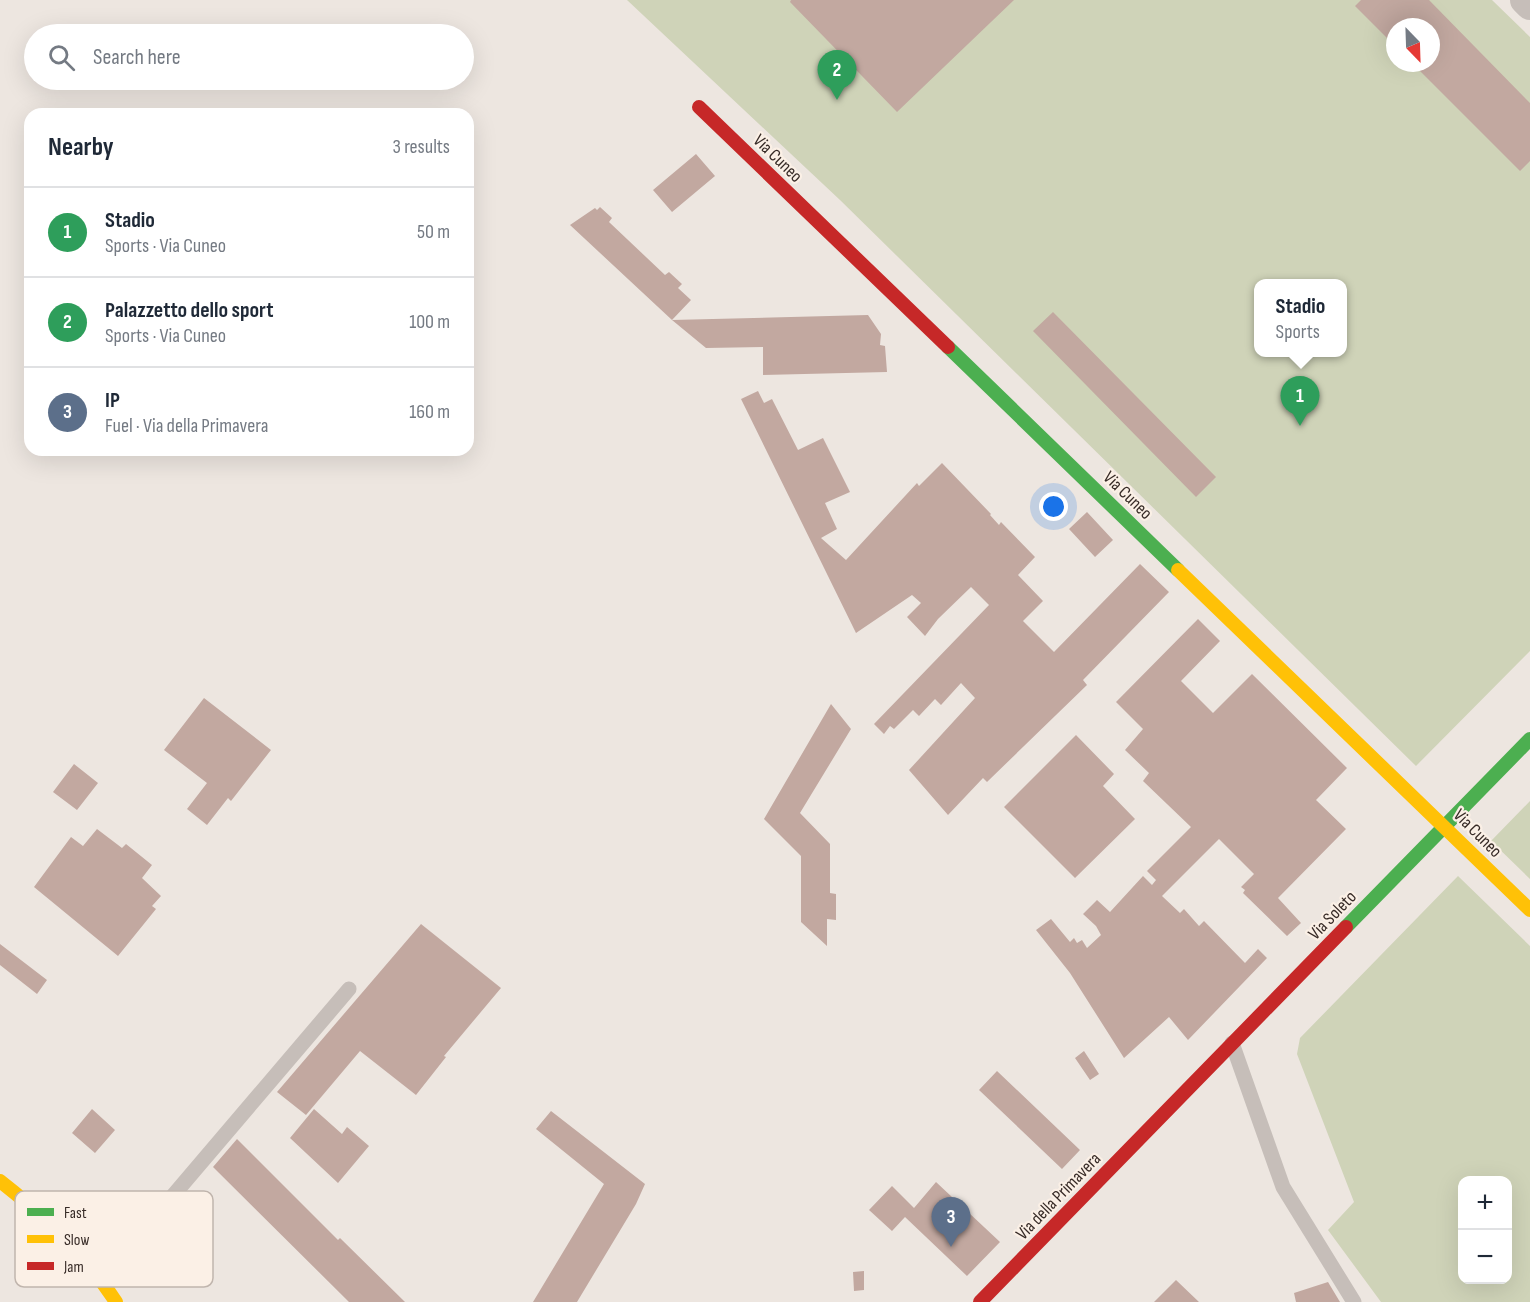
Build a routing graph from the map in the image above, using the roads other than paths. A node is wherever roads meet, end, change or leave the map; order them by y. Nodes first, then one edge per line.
1 (1525, 0) edge
2 (1530, 5) edge
3 (699, 108) dead end
4 (1530, 739) edge
5 (1444, 825) junction
6 (1530, 910) edge
7 (349, 989) dead end
8 (1232, 1043) junction
9 (1161, 1116) joint
10 (0, 1181) edge
11 (177, 1191) edge
12 (15, 1193) edge
13 (107, 1287) edge
14 (116, 1302) edge
15 (981, 1302) edge
16 (1354, 1302) edge

1 - 2 street
3 - 5 street, Via Cuneo
4 - 5 street, Via Soleto
5 - 6 street, Via Cuneo
5 - 8 street, Via Soleto
7 - 11 lane
8 - 9 street, Via Soleto
8 - 16 lane
9 - 15 street, Via della Primavera
10 - 12 street
13 - 14 street

